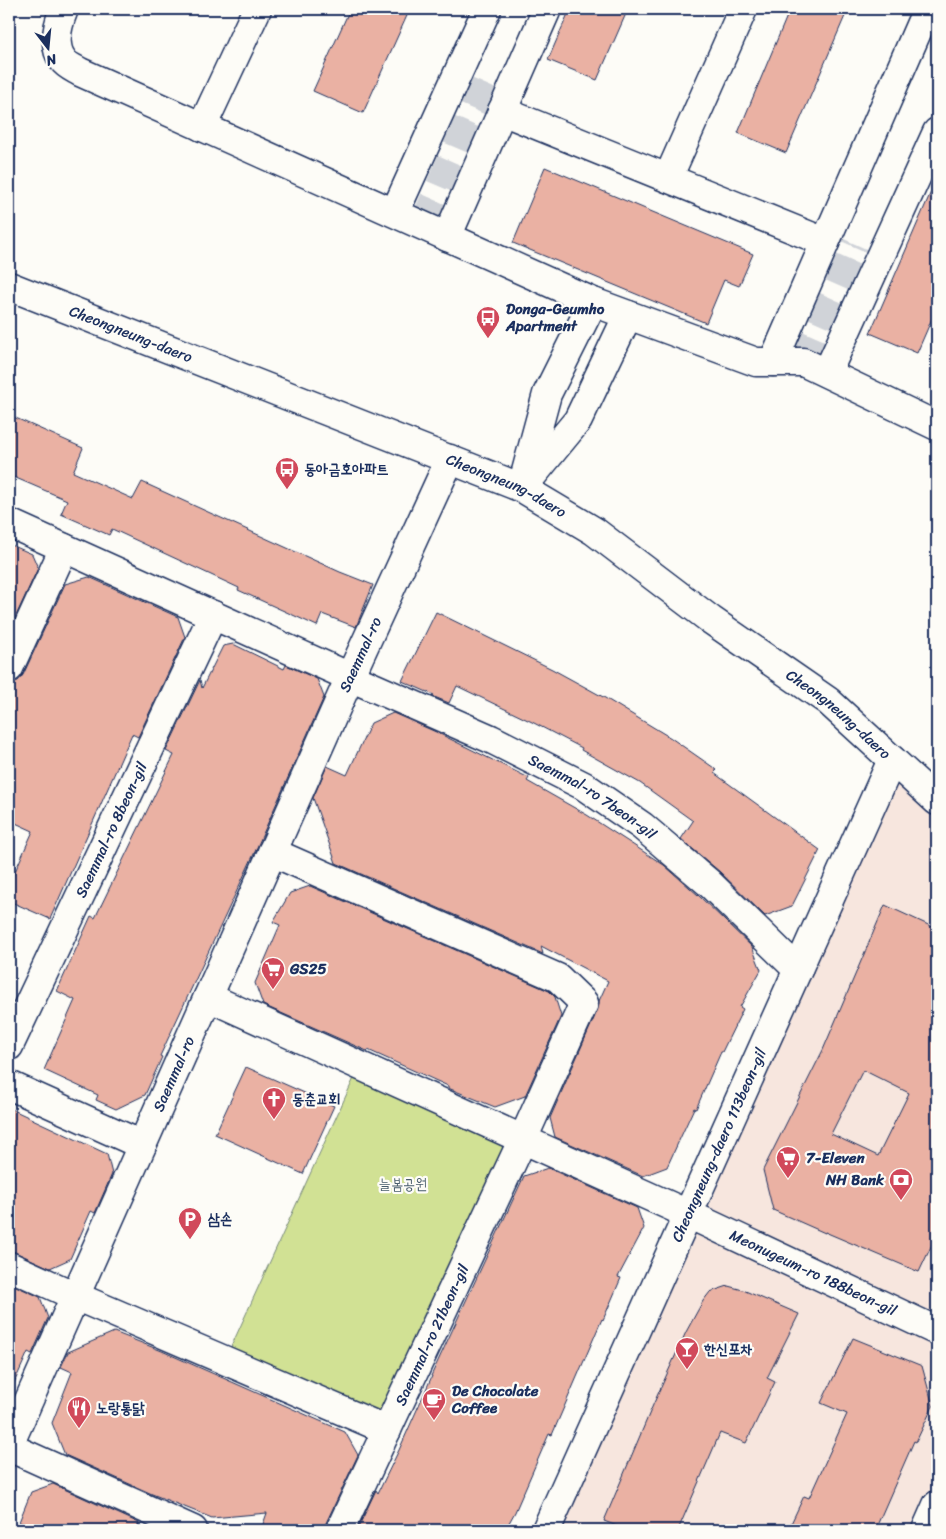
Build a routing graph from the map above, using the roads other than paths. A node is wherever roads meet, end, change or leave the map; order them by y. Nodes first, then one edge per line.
1 (64, 9) edge
2 (257, 9) edge
3 (487, 9) edge
4 (547, 9) edge
5 (743, 9) edge
6 (927, 9) edge
7 (502, 111) junction
8 (202, 127) junction
9 (937, 132) edge
10 (668, 178) junction
11 (395, 212) junction
12 (447, 237) junction
13 (825, 242) junction
14 (9, 286) edge
15 (593, 302) junction
16 (628, 314) junction
17 (773, 362) junction
18 (828, 373) junction
19 (937, 426) edge
20 (450, 459) junction
21 (522, 488) junction
22 (9, 524) edge
23 (64, 548) junction
24 (213, 615) junction
25 (9, 668) edge
26 (350, 677) junction
27 (892, 760) junction
28 (937, 800) edge
29 (272, 852) junction
30 (798, 970) junction
31 (208, 997) junction
32 (9, 1046) edge
33 (9, 1085) edge
34 (524, 1139) junction
35 (142, 1145) junction
36 (688, 1214) junction
37 (9, 1266) edge
38 (75, 1296) junction
39 (937, 1331) edge
40 (387, 1430) junction
41 (9, 1446) edge
42 (937, 1505) edge
43 (192, 1530) edge
44 (340, 1530) edge
45 (546, 1530) edge
46 (926, 1530) edge

1 - 8 street
2 - 8 street
3 - 11 street
4 - 7 street
5 - 10 street
6 - 13 street
7 - 10 street
7 - 12 street
8 - 11 street
9 - 18 street
10 - 13 street
11 - 12 street
12 - 15 street
13 - 17 street
14 - 20 street, Cheongneung-daero
15 - 16 street
15 - 21 street
16 - 17 street
16 - 21 street
17 - 18 street
18 - 19 street
20 - 21 street, Cheongneung-daero
20 - 26 street, Saemmal-ro
21 - 27 street, Cheongneung-daero
22 - 23 street
23 - 24 street
23 - 25 street
24 - 26 street
24 - 32 street, Saemmal-ro 8beon-gil
26 - 29 street, Saemmal-ro
26 - 30 street, Saemmal-ro 7beon-gil
27 - 28 street, Cheongneung-daero
27 - 30 street, Cheongneung-daero 113beon-gil
29 - 31 street, Saemmal-ro
29 - 34 street, Saemmal-ro 21beon-gil
30 - 36 street, Cheongneung-daero 113beon-gil
31 - 34 street
31 - 35 street, Saemmal-ro
33 - 35 street
34 - 36 street
34 - 40 street, Saemmal-ro 21beon-gil
35 - 38 street, Saemmal-ro
36 - 39 street, Meonugeum-ro 188beon-gil
36 - 45 street, Cheongneung-daero 113beon-gil
37 - 38 street
38 - 40 street
38 - 41 street, Saemmal-ro
40 - 44 street, Saemmal-ro 21beon-gil
41 - 43 street
42 - 46 street

